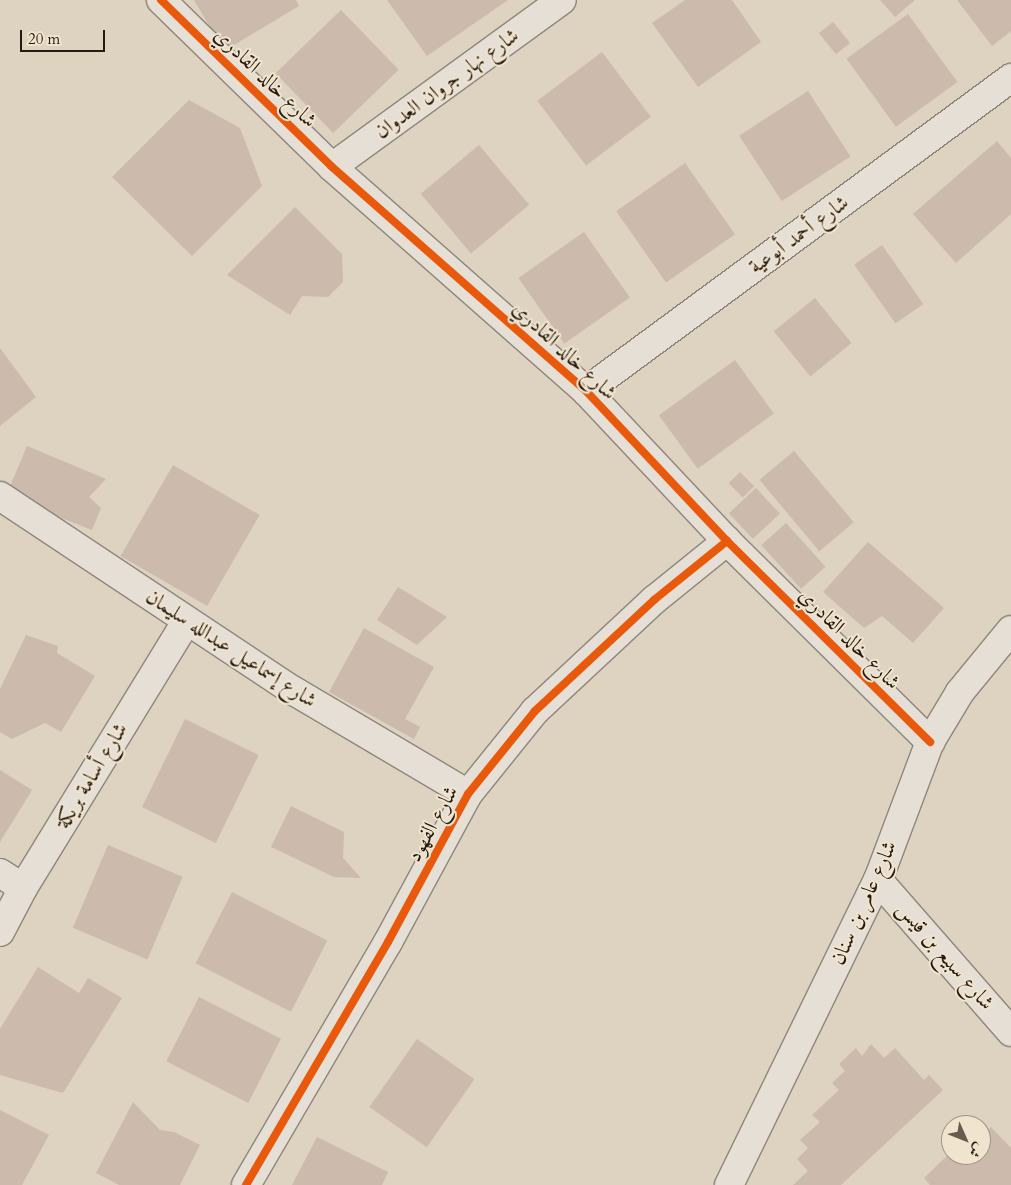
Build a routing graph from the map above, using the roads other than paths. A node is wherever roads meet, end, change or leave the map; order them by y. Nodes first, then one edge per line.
1 (161, 0) edge
2 (562, 0) edge
3 (1011, 78) edge
4 (332, 167) junction
5 (586, 391) junction
6 (0, 496) edge
7 (727, 541) junction
8 (186, 622) junction
9 (1011, 630) edge
10 (930, 742) junction
11 (468, 794) junction
12 (0, 873) edge
13 (878, 880) junction
14 (23, 888) junction
15 (0, 932) edge
16 (1011, 1032) edge
17 (246, 1185) edge
18 (729, 1185) edge

1 - 4 street, شارع خالد القادري
2 - 4 street, شارع نهار جروان العدوان
3 - 5 street, شارع أحمد أبوعية
4 - 5 street, شارع خالد القادري
5 - 7 street, شارع خالد القادري
6 - 8 street, شارع إسماعيل عبدالله سليمان
7 - 10 street, شارع خالد القادري
7 - 11 street, شارع الفهود
8 - 11 street, شارع إسماعيل عبدالله سليمان
8 - 14 street, شارع أسامة بريكة
9 - 10 street, شارع عامر بن سنان
10 - 13 street, شارع عامر بن سنان
11 - 17 street, شارع الفهود
12 - 14 street
13 - 16 street, شارع سبيع بن قيس
13 - 18 street, شارع عامر بن سنان
14 - 15 street, شارع أسامة بريكة

